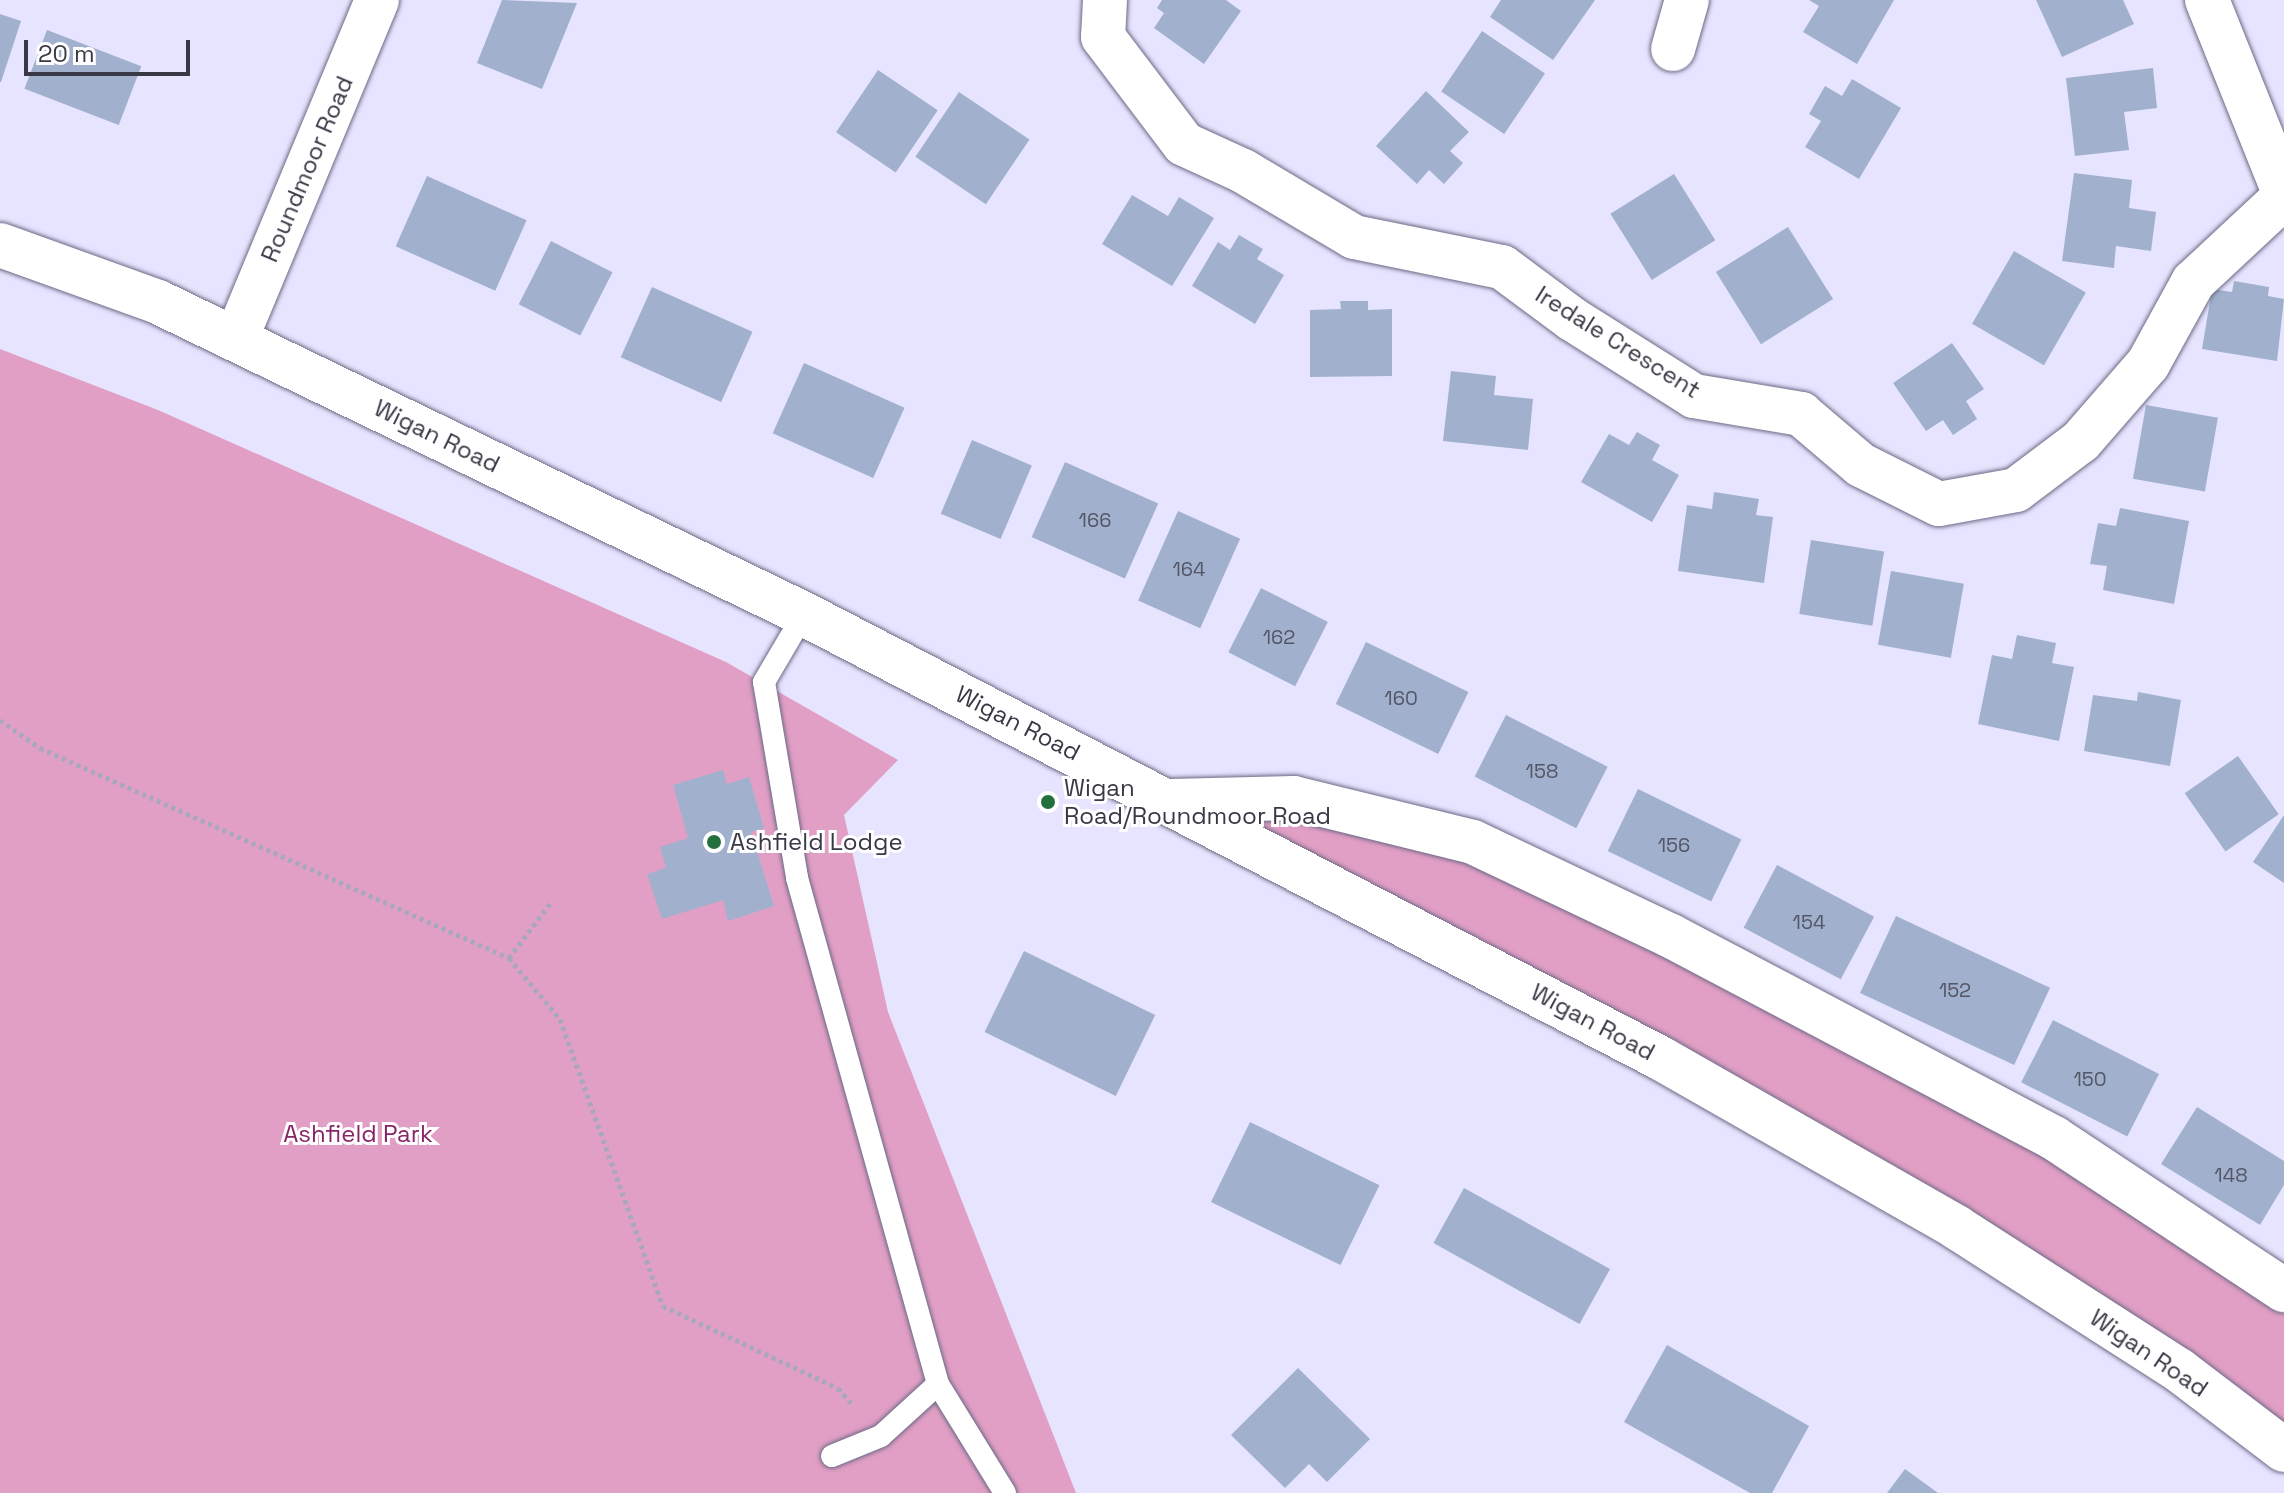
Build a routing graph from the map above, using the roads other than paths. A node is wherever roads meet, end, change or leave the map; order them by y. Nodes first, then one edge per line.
1 (377, 0) edge
2 (1105, 0) edge
3 (1687, 0) edge
4 (2207, 0) edge
5 (1673, 49) dead end
6 (2284, 195) edge
7 (0, 245) edge
8 (236, 339) junction
9 (804, 614) junction
10 (1171, 801) junction
11 (2284, 1290) edge
12 (938, 1384) junction
13 (2284, 1450) edge
14 (832, 1456) dead end
15 (1005, 1493) edge

1 - 8 main road, Roundmoor Road
2 - 6 main road, Iredale Crescent
3 - 5 main road
4 - 6 main road
7 - 8 main road, Wigan Road
8 - 9 main road, Wigan Road
9 - 10 main road, Wigan Road
9 - 12 lane
10 - 11 main road
10 - 13 main road, Wigan Road
12 - 14 lane
12 - 15 lane

